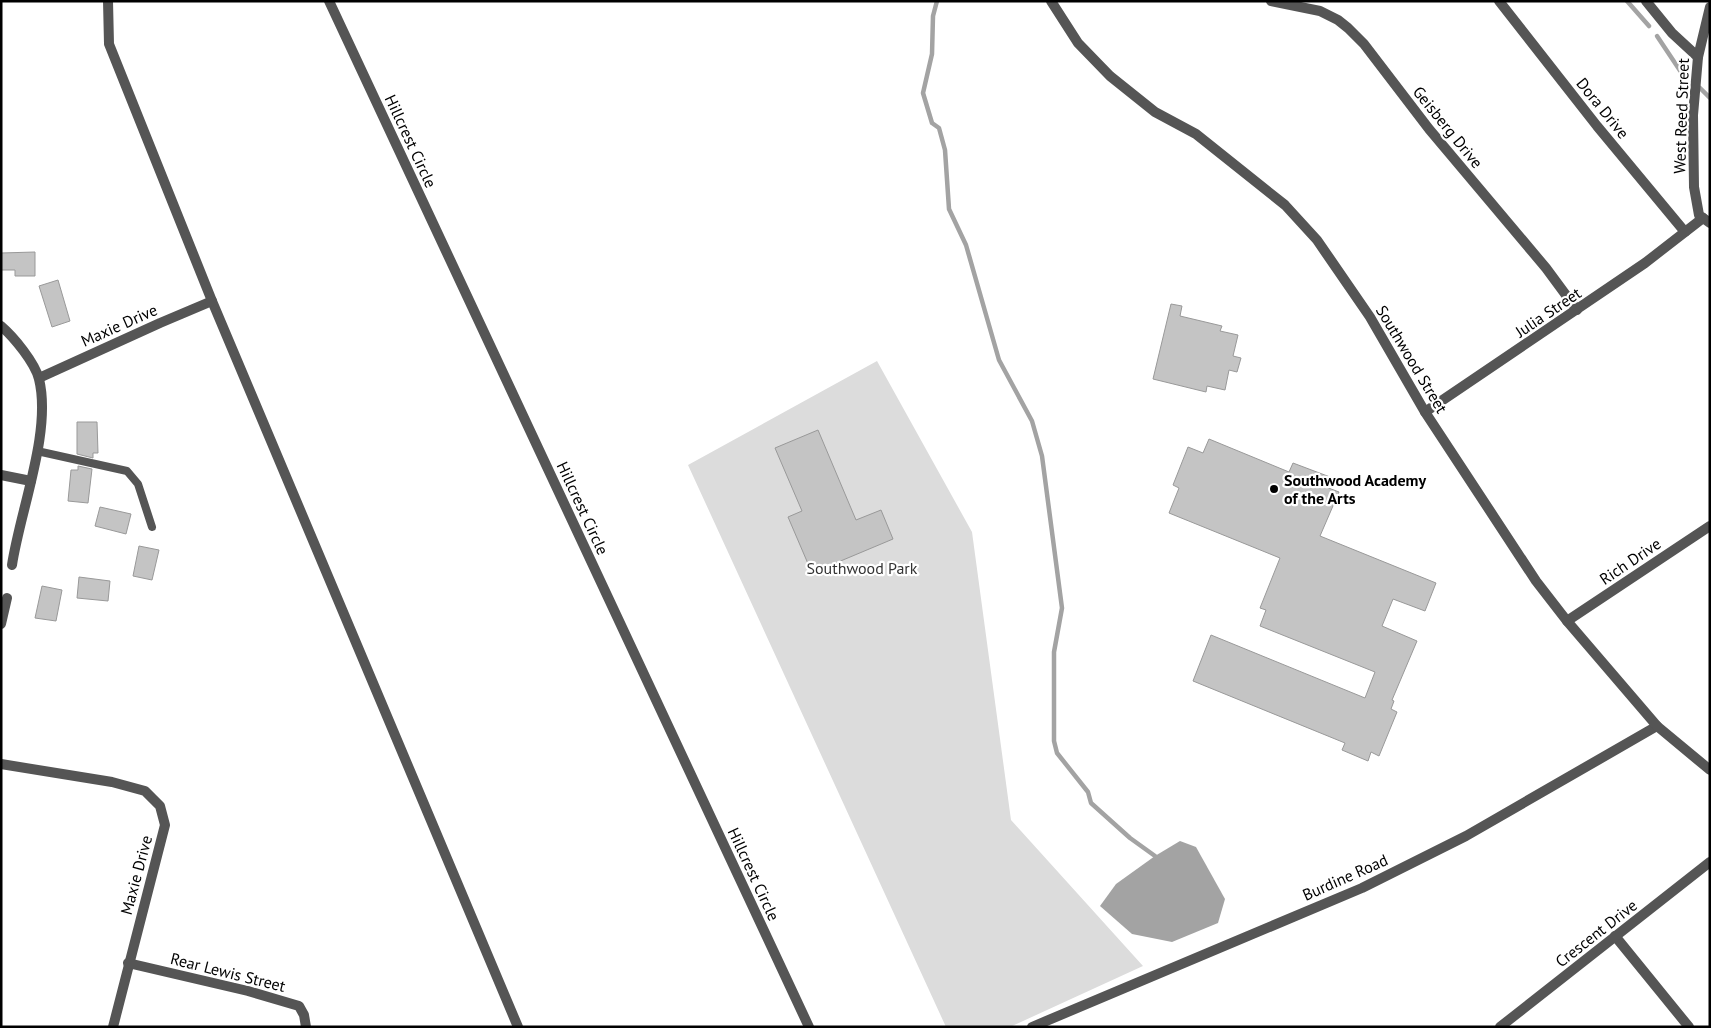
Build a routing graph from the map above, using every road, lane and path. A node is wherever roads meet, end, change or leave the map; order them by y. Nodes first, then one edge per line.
1 (108, 1) edge
2 (329, 1) edge
3 (1051, 1) edge
4 (1271, 1) edge
5 (1499, 1) edge
6 (1646, 1) edge
7 (1710, 6) edge
8 (1698, 57) junction
9 (1706, 220) edge
10 (1685, 232) junction
11 (212, 301) junction
12 (1577, 310) junction
13 (1, 326) edge
14 (39, 378) junction
15 (1425, 412) junction
16 (37, 451) junction
17 (1, 475) edge
18 (30, 481) junction
19 (1710, 526) edge
20 (152, 527) dead end
21 (12, 565) dead end
22 (7, 598) dead end
23 (1567, 621) junction
24 (1, 624) edge
25 (1656, 726) junction
26 (1, 764) edge
27 (1710, 770) edge
28 (1710, 862) edge
29 (1616, 936) junction
30 (128, 963) junction
31 (112, 1027) edge
32 (306, 1027) edge
33 (518, 1027) edge
34 (809, 1027) edge
35 (1032, 1027) edge
36 (1500, 1027) edge
37 (1689, 1027) edge

1 - 11 street
2 - 34 street, Hillcrest Circle
3 - 15 street, Southwood Street
4 - 12 street, Geisberg Drive
5 - 10 street, Dora Drive
6 - 8 street
7 - 8 street, West Reed Street
8 - 9 street, West Reed Street
9 - 10 street, Julia Street
10 - 12 street, Julia Street
11 - 14 street, Maxie Drive
11 - 33 street
12 - 15 street, Julia Street
13 - 14 street
14 - 16 street
15 - 23 street, Southwood Street
16 - 18 street
16 - 20 lane
17 - 18 street
18 - 21 street
19 - 23 street, Rich Drive
22 - 24 street
23 - 25 street, Southwood Street
25 - 27 street, Southwood Street
25 - 35 street, Burdine Road
26 - 30 street, Maxie Drive
28 - 29 street, Crescent Drive
29 - 36 street, Crescent Drive
29 - 37 street
30 - 31 street, Maxie Drive
30 - 32 street, Rear Lewis Street

